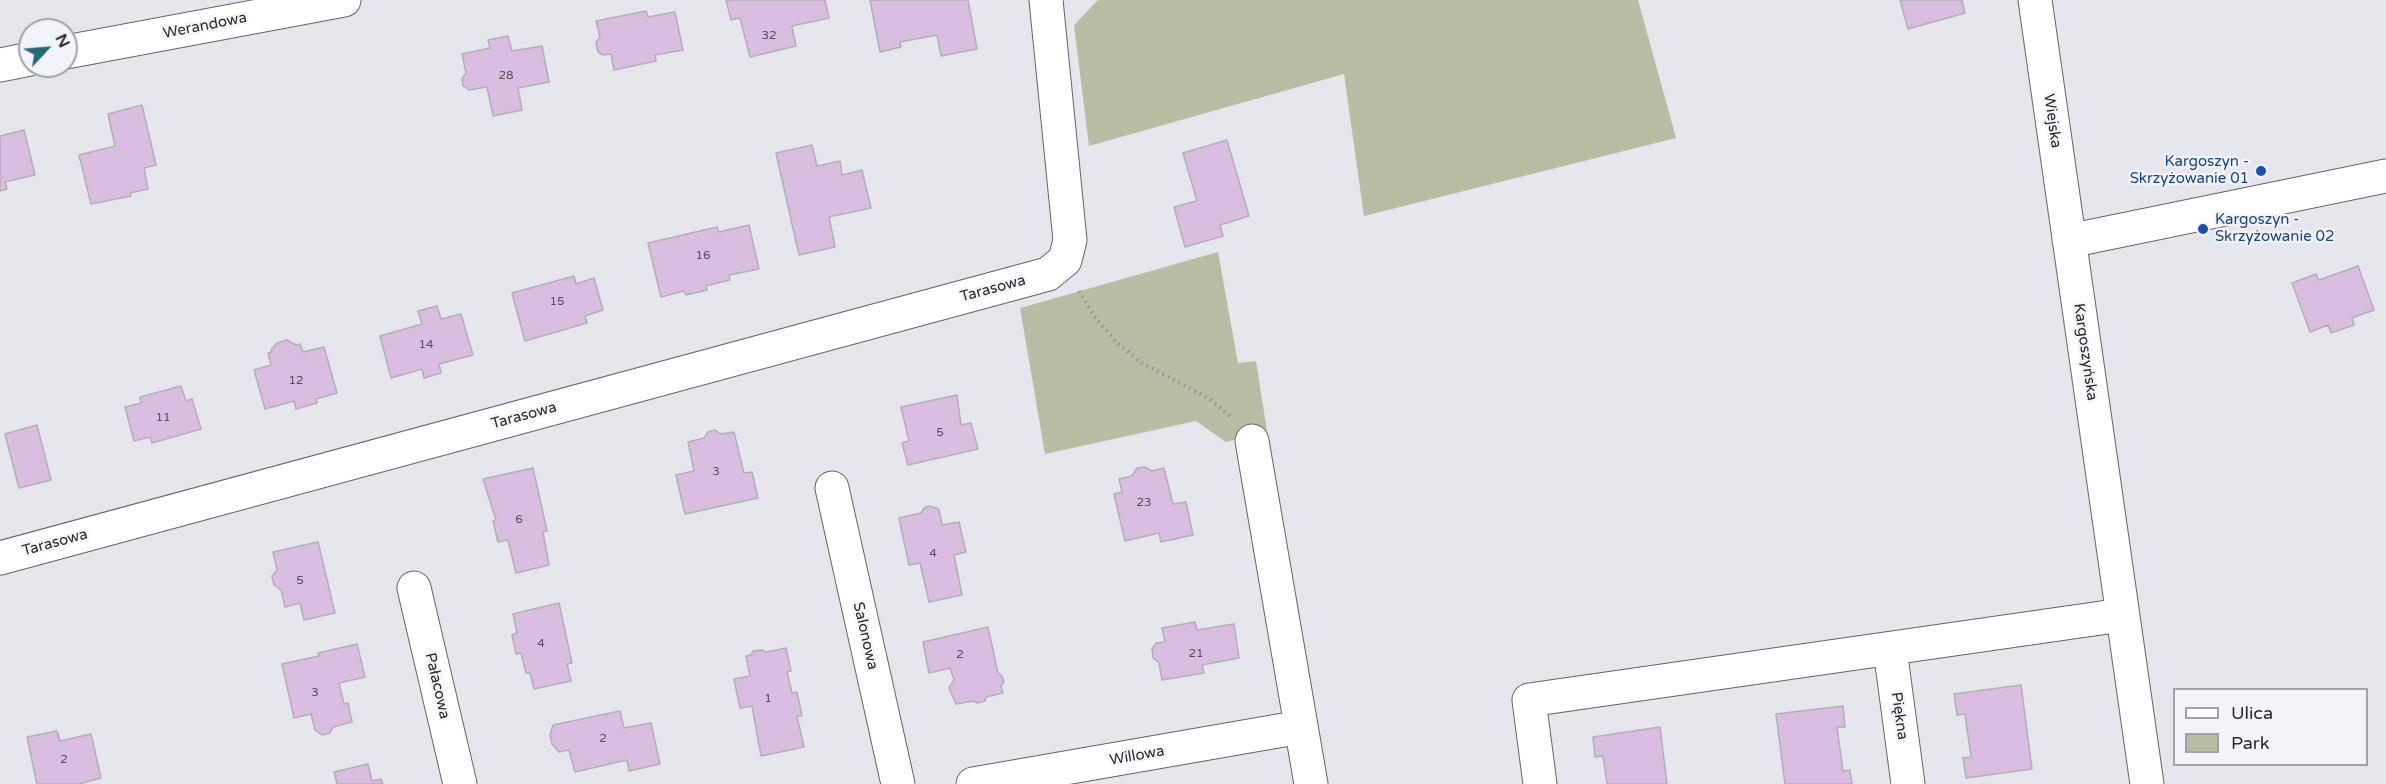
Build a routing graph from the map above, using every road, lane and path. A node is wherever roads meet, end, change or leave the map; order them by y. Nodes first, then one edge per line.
1 (344, 0) edge
2 (1046, 0) edge
3 (2035, 0) edge
4 (78, 50) edge
5 (18, 61) edge
6 (0, 65) edge
7 (2386, 176) edge
8 (2068, 241) junction
9 (1057, 267) junction
10 (1252, 441) joint
11 (832, 488) dead end
12 (0, 558) edge
13 (414, 588) dead end
14 (2122, 615) junction
15 (1890, 649) junction
16 (1301, 727) junction
17 (460, 784) edge
18 (898, 784) edge
19 (973, 784) edge
20 (1311, 784) edge
21 (1540, 784) edge
22 (1908, 784) edge
23 (2147, 784) edge

1 - 4 street, Werandowa
2 - 9 street
3 - 8 street, Wiejska
5 - 6 street
7 - 8 street
8 - 14 street, Kargoszyńska
9 - 10 path
9 - 12 street, Tarasowa
10 - 16 street
11 - 18 street, Salonowa
13 - 17 street, Pałacowa
14 - 15 street
14 - 23 street, Kargoszyńska
15 - 21 street
15 - 22 street, Piękna
16 - 19 street, Willowa
16 - 20 street

